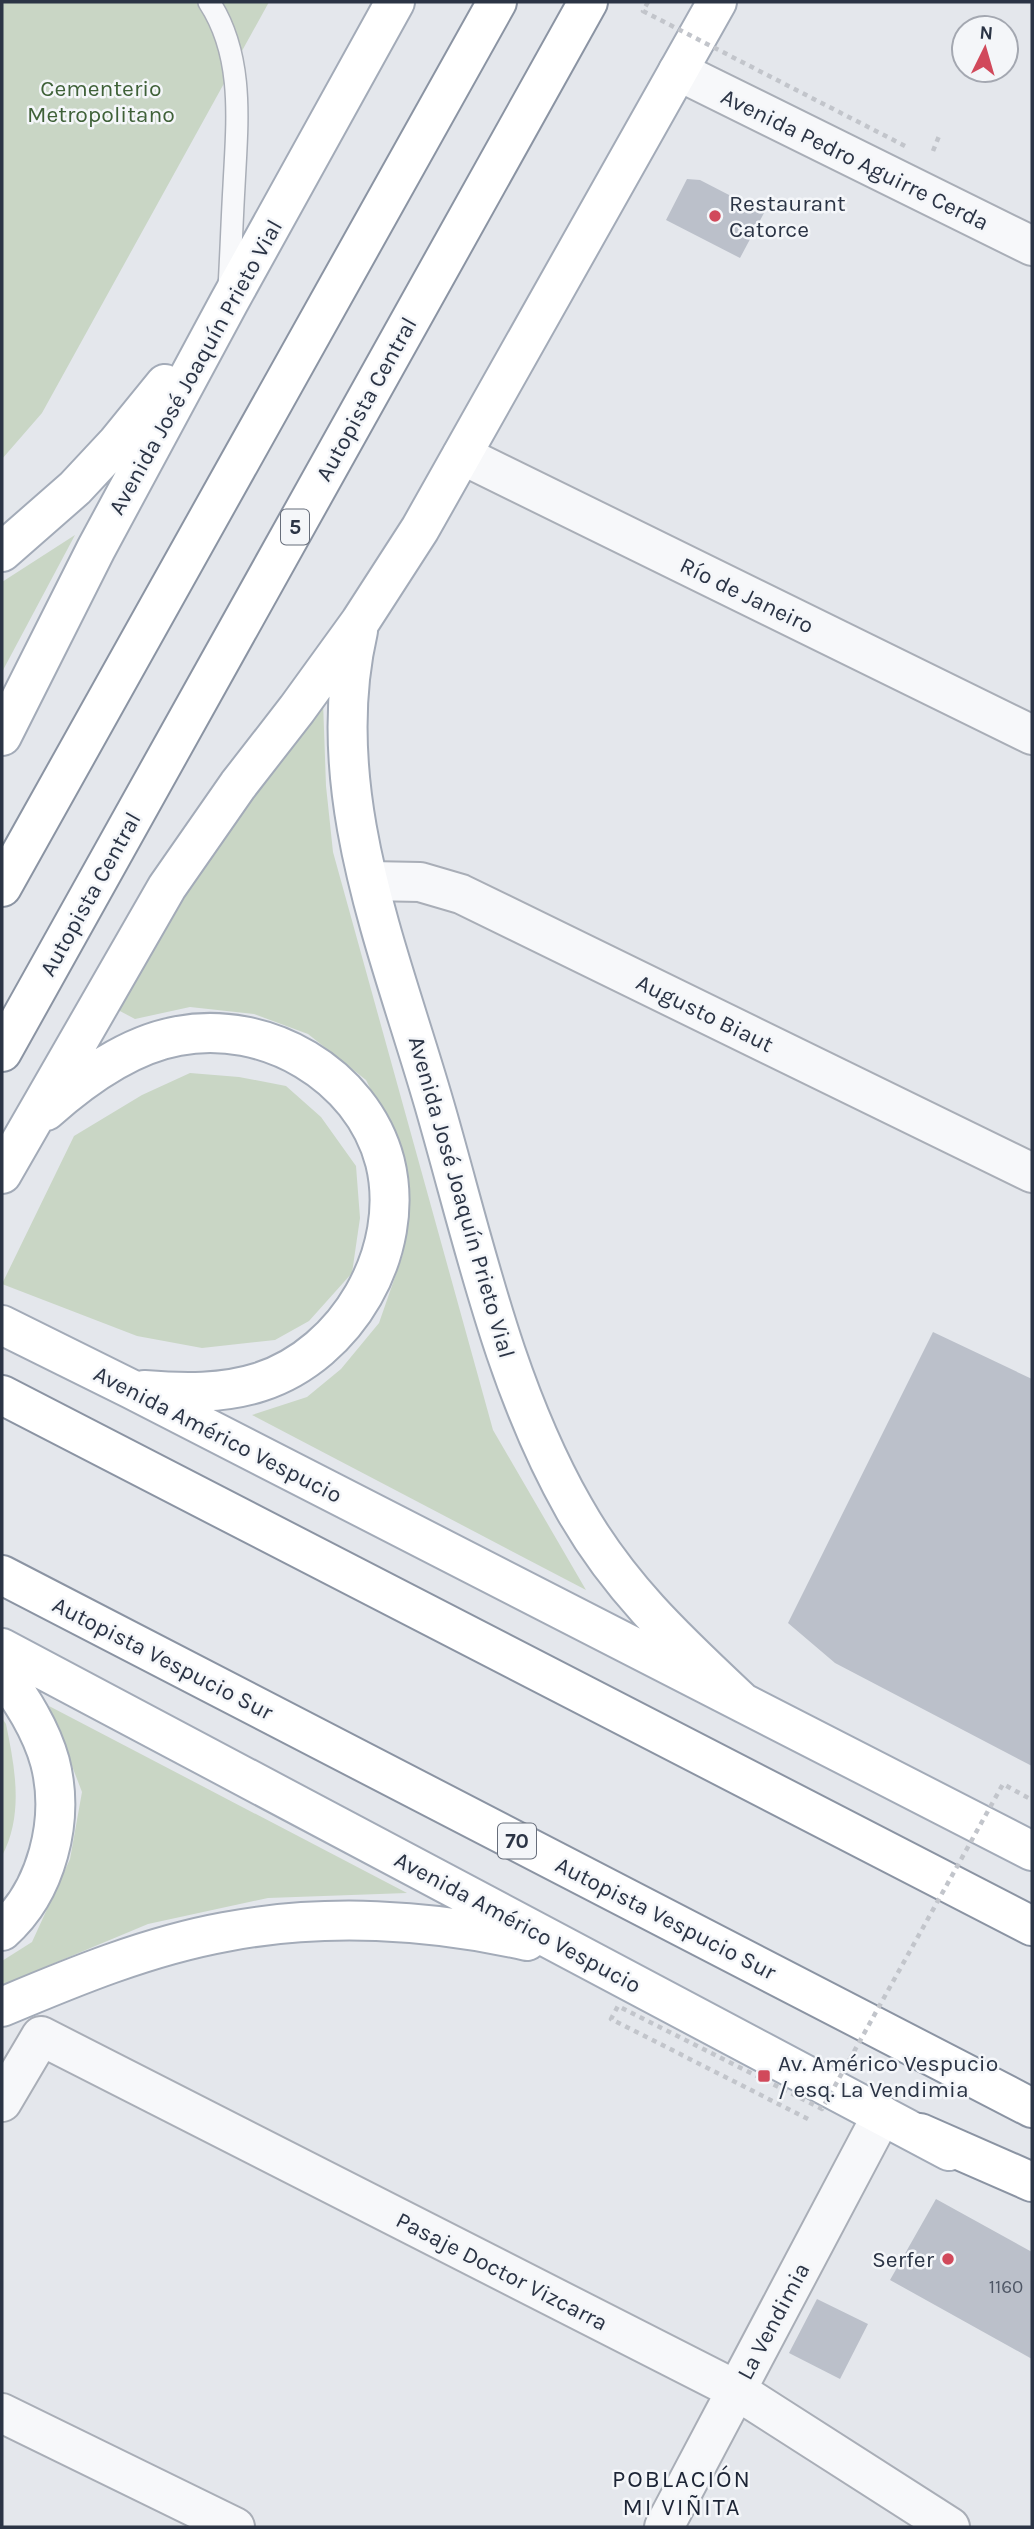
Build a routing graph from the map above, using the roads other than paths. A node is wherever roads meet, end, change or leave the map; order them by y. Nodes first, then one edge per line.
1 (209, 2) edge
2 (396, 2) edge
3 (497, 2) edge
4 (588, 2) edge
5 (717, 2) edge
6 (678, 71) junction
7 (1032, 246) edge
8 (229, 303) junction
9 (462, 454) junction
10 (2, 552) edge
11 (360, 622) junction
12 (1032, 735) edge
13 (2, 736) edge
14 (370, 881) junction
15 (2, 887) edge
16 (2, 1052) edge
17 (11, 1158) edge
18 (1032, 1174) edge
19 (2, 1325) edge
20 (131, 1389) junction
21 (2, 1395) edge
22 (2, 1575) edge
23 (2, 1648) edge
24 (2, 1672) edge
25 (743, 1703) junction
26 (1032, 1851) edge
27 (1032, 1926) edge
28 (2, 1931) edge
29 (596, 1964) junction
30 (2, 2007) edge
31 (2, 2102) edge
32 (1032, 2108) edge
33 (883, 2115) junction
34 (920, 2133) junction
35 (1032, 2182) edge
36 (1032, 2200) edge
37 (736, 2390) junction
38 (2, 2413) edge
39 (235, 2527) edge
40 (664, 2527) edge
41 (950, 2527) edge

1 - 8 lane
2 - 8 main road, Avenida José Joaquín Prieto Vial
3 - 15 main road
4 - 16 main road, Autopista Central / 5
5 - 6 main road, Avenida José Joaquín Prieto Vial
6 - 7 street, Avenida Pedro Aguirre Cerda
6 - 9 main road, Avenida José Joaquín Prieto Vial
8 - 10 main road
8 - 13 main road, Avenida José Joaquín Prieto Vial
9 - 11 main road, Avenida José Joaquín Prieto Vial
9 - 12 street, Río de Janeiro
11 - 14 main road, Avenida José Joaquín Prieto Vial
11 - 17 main road, Avenida José Joaquín Prieto Vial
14 - 18 street, Augusto Biaut
14 - 25 main road, Avenida José Joaquín Prieto Vial
17 - 20 main road
19 - 20 main road, Avenida Américo Vespucio
20 - 25 main road, Avenida Américo Vespucio
21 - 27 main road
22 - 32 main road, Autopista Vespucio Sur / 70
23 - 29 main road, Avenida Américo Vespucio
24 - 28 main road
25 - 26 main road, Avenida Américo Vespucio
29 - 30 main road
29 - 33 main road, Avenida Américo Vespucio
31 - 37 street, Pasaje Doctor Vizcarra
33 - 34 main road, Avenida Américo Vespucio
33 - 37 street, La Vendimia
34 - 35 main road
34 - 36 main road, Avenida Américo Vespucio
37 - 40 street, La Vendimia
37 - 41 street, Pasaje Doctor Vizcarra
38 - 39 street

